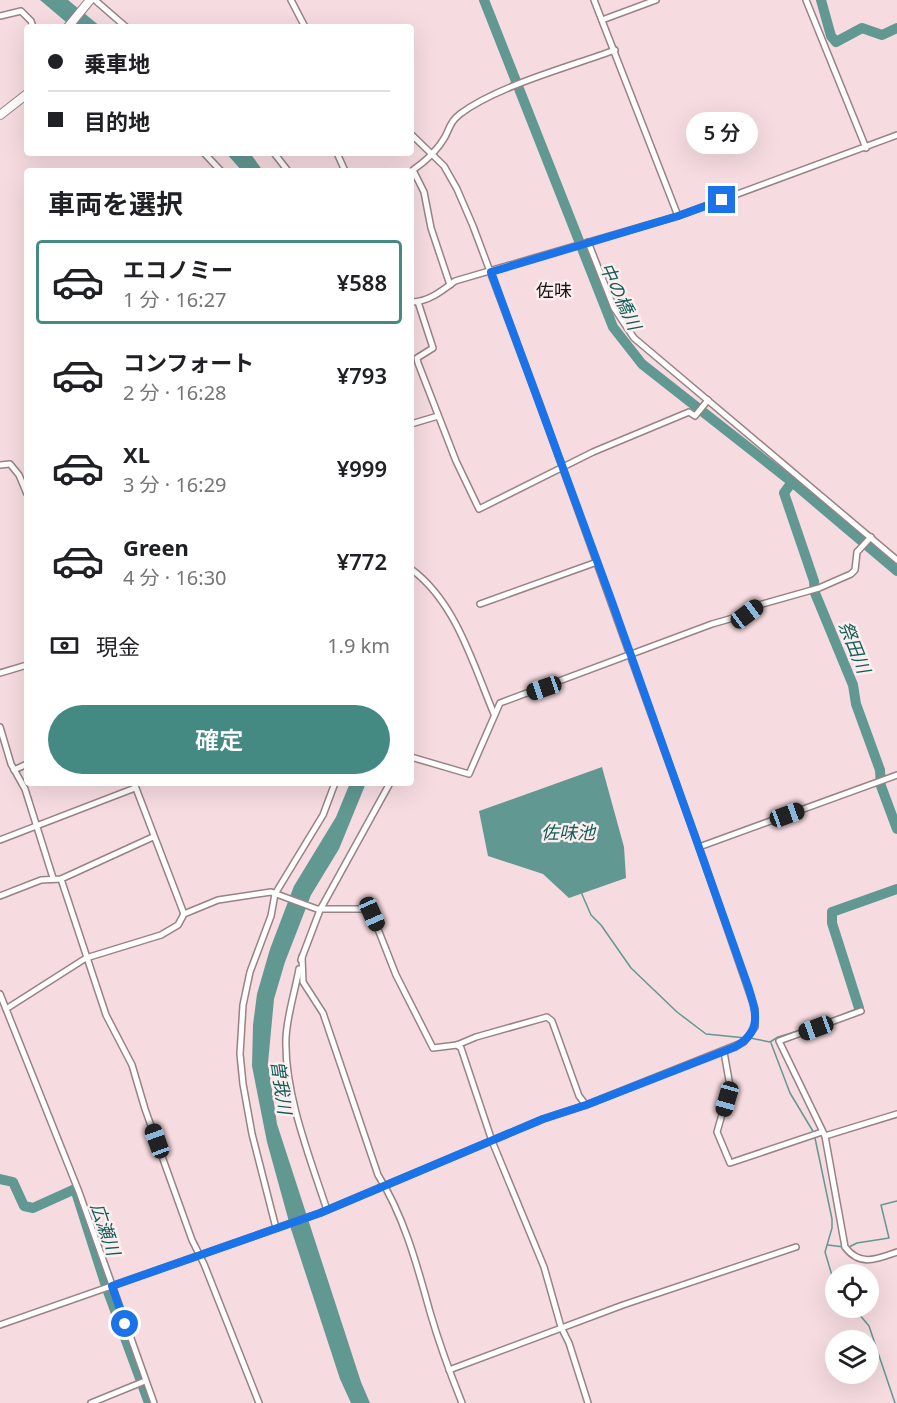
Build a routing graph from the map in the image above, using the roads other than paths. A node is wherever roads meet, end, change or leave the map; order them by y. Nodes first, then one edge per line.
1 (291, 0) edge
2 (594, 0) edge
3 (656, 0) edge
4 (806, 0) edge
5 (90, 1) edge
6 (0, 16) edge
7 (602, 20) junction
8 (32, 24) edge
9 (71, 24) edge
10 (122, 24) edge
11 (303, 24) edge
12 (615, 50) junction
13 (24, 96) edge
14 (0, 115) edge
15 (897, 135) edge
16 (414, 137) edge
17 (866, 148) junction
18 (433, 154) junction
19 (207, 156) edge
20 (276, 156) edge
21 (218, 168) edge
22 (286, 168) edge
23 (414, 169) edge
24 (414, 172) edge
25 (678, 216) junction
26 (588, 242) junction
27 (491, 272) junction
28 (450, 285) junction
29 (414, 302) edge
30 (707, 401) junction
31 (438, 416) junction
32 (414, 423) edge
33 (0, 465) edge
34 (563, 467) junction
35 (24, 487) edge
36 (871, 538) junction
37 (897, 560) edge
38 (597, 562) junction
39 (414, 572) edge
40 (480, 604) dead end
41 (631, 655) junction
42 (24, 666) edge
43 (0, 673) edge
44 (494, 714) junction
45 (0, 728) edge
46 (414, 757) edge
47 (24, 765) edge
48 (14, 770) junction
49 (897, 775) edge
50 (132, 786) edge
51 (134, 786) edge
52 (334, 786) edge
53 (388, 786) edge
54 (36, 827) junction
55 (153, 837) junction
56 (0, 840) edge
57 (699, 848) junction
58 (53, 878) junction
59 (61, 879) junction
60 (279, 895) junction
61 (0, 896) edge
62 (319, 910) junction
63 (184, 914) junction
64 (302, 957) junction
65 (86, 958) junction
66 (0, 994) edge
67 (6, 1009) junction
68 (861, 1011) dead end
69 (457, 1045) junction
70 (724, 1052) junction
71 (586, 1105) junction
72 (897, 1114) edge
73 (823, 1134) junction
74 (492, 1141) junction
75 (386, 1187) junction
76 (327, 1210) junction
77 (276, 1228) junction
78 (796, 1247) dead end
79 (897, 1252) edge
80 (199, 1256) junction
81 (112, 1286) junction
82 (0, 1325) edge
83 (561, 1327) junction
84 (449, 1370) junction
85 (145, 1381) junction
86 (91, 1403) edge
87 (154, 1403) edge
88 (259, 1403) edge
89 (462, 1403) edge
90 (588, 1403) edge

1 - 11 street
2 - 7 street
3 - 7 street
4 - 17 street
5 - 9 main road
5 - 10 street
6 - 8 street
7 - 12 street
12 - 18 street
12 - 25 street
13 - 14 main road
15 - 17 street
16 - 18 street
17 - 25 street
18 - 23 street
18 - 27 street
19 - 21 street
20 - 22 street
24 - 28 street
25 - 26 street
26 - 27 street
26 - 30 street
27 - 28 street
27 - 34 street
28 - 29 street
29 - 31 street
30 - 34 street
30 - 36 street
31 - 32 street
31 - 34 street
33 - 35 street
34 - 38 street
36 - 37 street
36 - 41 street
38 - 40 street
38 - 41 street
39 - 44 street
41 - 44 street
41 - 57 street
42 - 43 street
44 - 46 street
45 - 48 street
47 - 48 street
48 - 54 street
49 - 57 street
50 - 54 street
51 - 55 street
52 - 60 street
53 - 62 street
54 - 56 street
54 - 58 street
55 - 59 street
55 - 63 street
57 - 70 street
58 - 59 street
58 - 61 street
59 - 65 street
60 - 62 street
60 - 63 street
60 - 77 street
62 - 64 street
62 - 69 street
63 - 65 street
64 - 75 street
64 - 76 street
65 - 67 street
65 - 80 street
66 - 67 street
67 - 81 street
68 - 73 street
69 - 71 street
69 - 74 street
70 - 71 street
70 - 73 street
71 - 74 street
72 - 73 street
73 - 79 street
74 - 75 street
74 - 83 street
75 - 76 street
75 - 84 street
76 - 77 street
77 - 80 street
78 - 83 street
80 - 81 street
80 - 88 street
81 - 82 street
81 - 85 street
83 - 84 street
83 - 90 street
84 - 89 street
85 - 86 street
85 - 87 street

